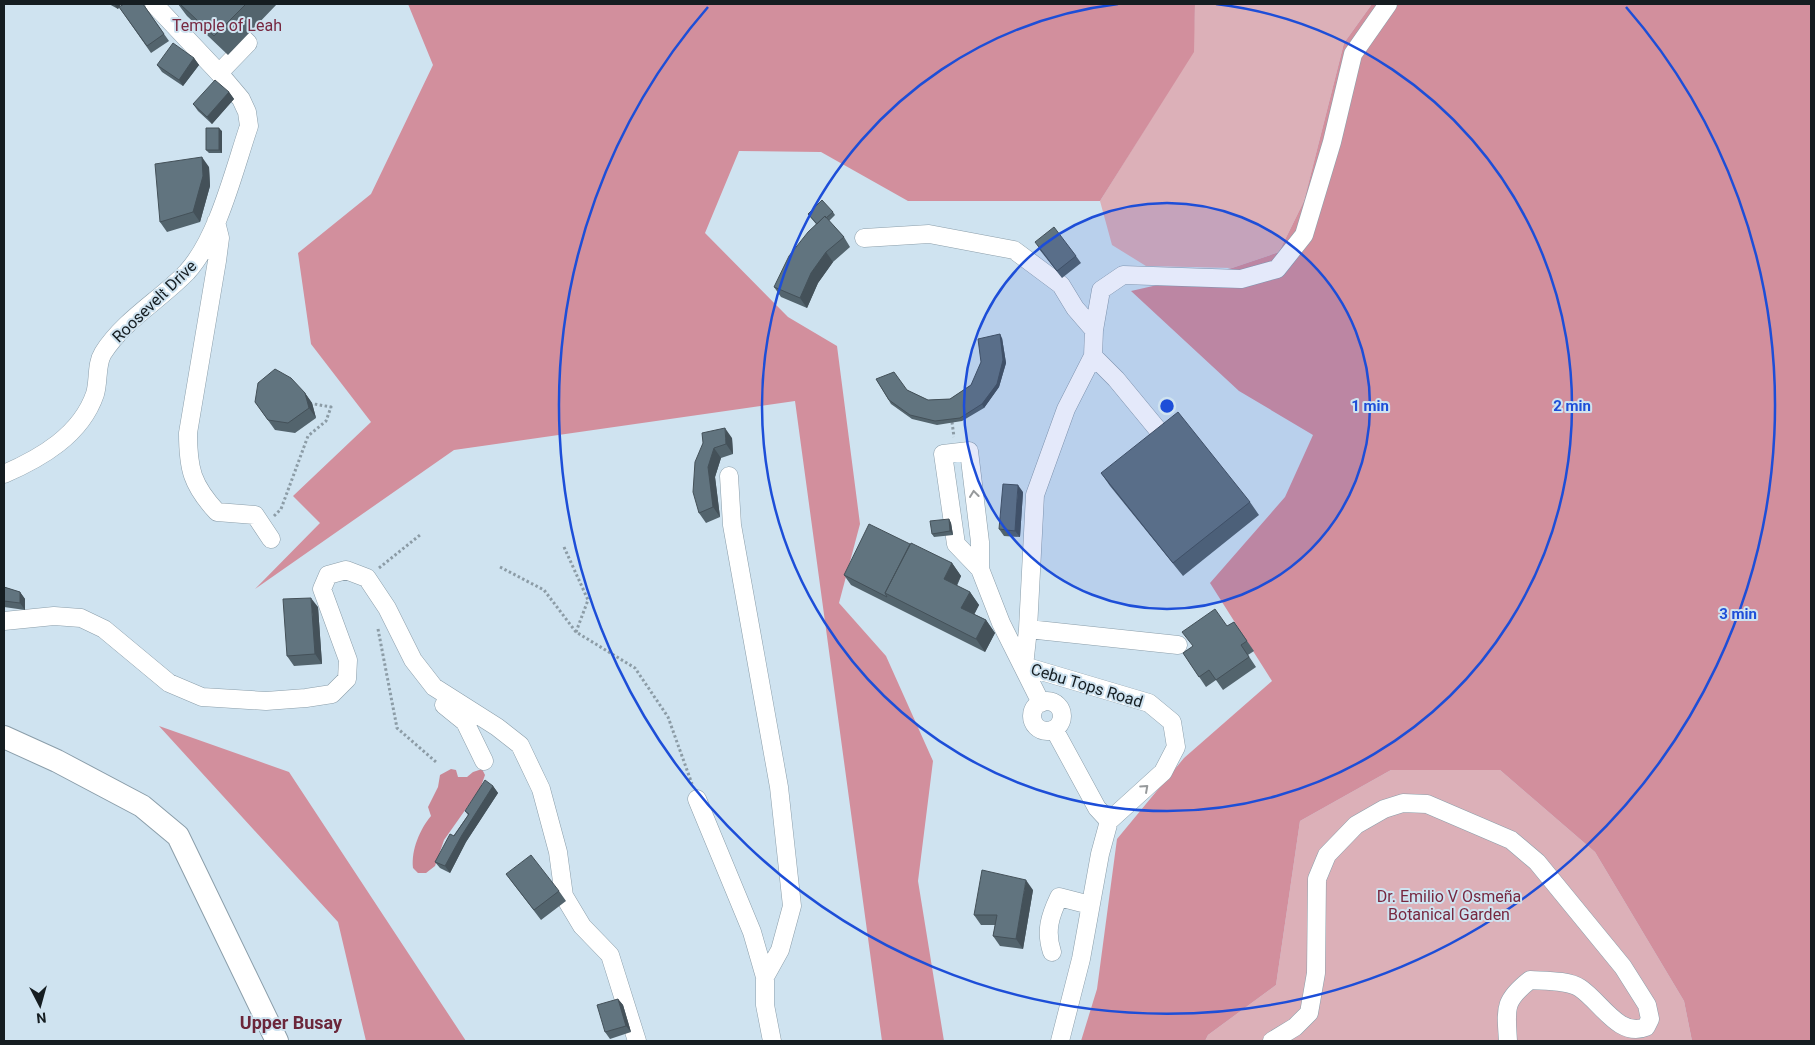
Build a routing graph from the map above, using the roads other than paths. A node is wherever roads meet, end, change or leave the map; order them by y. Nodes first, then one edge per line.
1 (154, 4) edge
2 (1388, 4) edge
3 (244, 39) dead end
4 (220, 72) junction
5 (216, 222) junction
6 (864, 238) dead end
7 (1094, 330) junction
8 (1093, 356) junction
9 (1162, 436) edge
10 (4, 474) edge
11 (729, 476) dead end
12 (267, 533) road end
13 (980, 569) junction
14 (4, 621) edge
15 (1028, 629) junction
16 (1178, 645) dead end
17 (1024, 666) junction
18 (434, 687) junction
19 (4, 737) edge
20 (484, 761) dead end
21 (697, 799) road end
22 (1109, 820) junction
23 (1090, 905) junction
24 (1052, 952) dead end
25 (765, 977) junction
26 (277, 1041) edge
27 (636, 1041) edge
28 (772, 1041) edge
29 (1060, 1041) edge
30 (1272, 1041) edge
31 (1508, 1041) edge

1 - 4 street, Roosevelt Drive
2 - 7 street
3 - 4 street
4 - 5 street, Roosevelt Drive
5 - 10 street, Roosevelt Drive
5 - 12 street
6 - 7 street
7 - 8 street
8 - 9 street
8 - 15 street, Cebu Tops Road
11 - 25 street
13 -> 13 street
13 - 17 street
14 - 18 street
15 - 16 street
15 - 17 street, Cebu Tops Road
17 - 22 street
22 -> 17 street, Cebu Tops Road
18 - 20 street
18 - 27 street
19 - 26 main road
21 - 25 street
22 - 23 street
23 - 24 street
23 - 29 street
25 - 28 street
30 - 31 street

